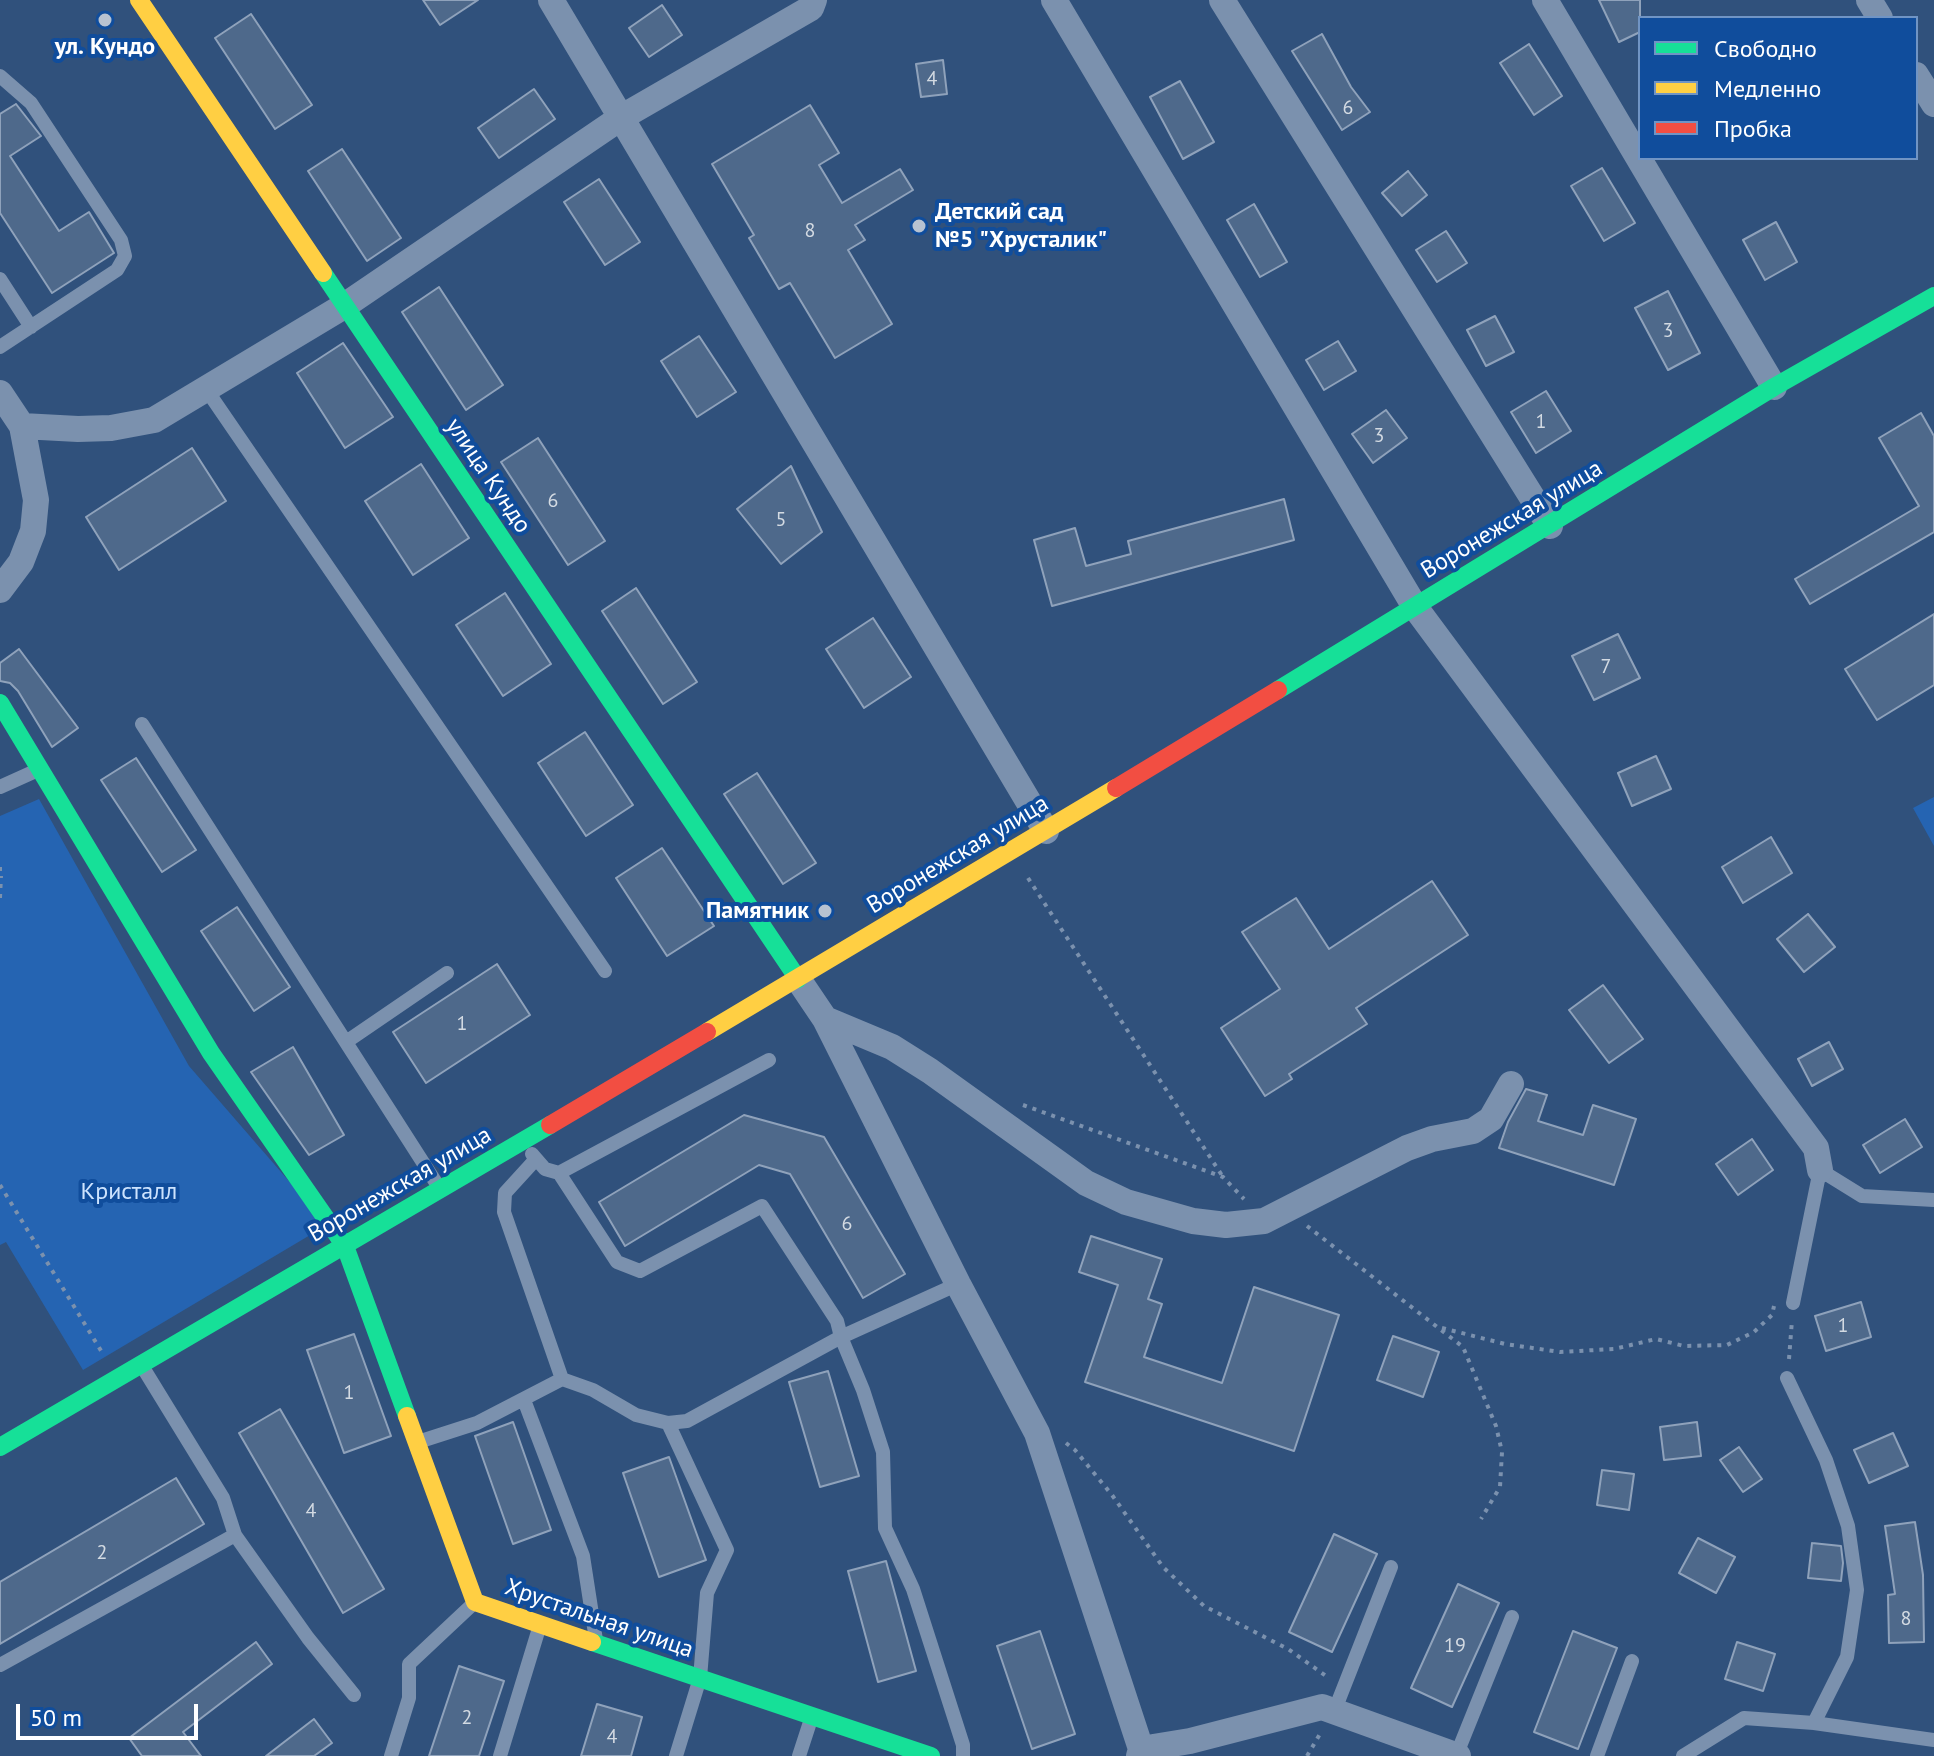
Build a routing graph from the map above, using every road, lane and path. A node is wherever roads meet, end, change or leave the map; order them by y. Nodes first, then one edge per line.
1 (139, 0) edge
2 (551, 0) edge
3 (814, 0) edge
4 (1054, 0) edge
5 (1222, 0) edge
6 (1545, 0) edge
7 (0, 76) edge
8 (1918, 78) edge
9 (1934, 104) edge
10 (622, 117) junction
11 (1638, 157) edge
12 (1640, 160) edge
13 (0, 279) edge
14 (1934, 296) edge
15 (344, 306) junction
16 (31, 327) junction
17 (0, 347) edge
18 (1774, 387) junction
19 (206, 389) junction
20 (0, 393) edge
21 (22, 426) junction
22 (1550, 526) junction
23 (0, 590) edge
24 (1415, 607) junction
25 (0, 703) edge
26 (142, 724) dead end
27 (40, 769) junction
28 (0, 787) edge
29 (1046, 831) junction
30 (0, 867) edge
31 (1023, 870) dead end
32 (0, 877) edge
33 (0, 898) edge
34 (605, 971) dead end
35 (447, 973) dead end
36 (798, 979) junction
37 (825, 1019) junction
38 (346, 1042) junction
39 (769, 1060) dead end
40 (1511, 1084) dead end
41 (1018, 1103) dead end
42 (521, 1142) junction
43 (536, 1159) junction
44 (1820, 1170) junction
45 (559, 1173) junction
46 (1223, 1177) junction
47 (0, 1185) edge
48 (440, 1189) junction
49 (1934, 1200) edge
50 (1276, 1216) junction
51 (345, 1246) junction
52 (958, 1284) junction
53 (1776, 1300) dead end
54 (1793, 1303) joint
55 (1442, 1328) junction
56 (841, 1337) junction
57 (142, 1366) junction
58 (1787, 1378) joint
59 (119, 1379) junction
60 (562, 1379) junction
61 (524, 1400) junction
62 (668, 1423) junction
63 (1063, 1441) dead end
64 (418, 1442) junction
65 (0, 1447) edge
66 (1481, 1519) dead end
67 (235, 1535) junction
68 (1391, 1567) dead end
69 (475, 1602) junction
70 (1512, 1617) dead end
71 (540, 1624) junction
72 (597, 1643) junction
73 (1632, 1661) dead end
74 (0, 1665) edge
75 (700, 1678) junction
76 (354, 1695) dead end
77 (1338, 1702) junction
78 (812, 1716) junction
79 (1814, 1723) junction
80 (1934, 1740) edge
81 (1140, 1753) edge
82 (391, 1756) edge
83 (500, 1756) edge
84 (676, 1756) edge
85 (799, 1756) edge
86 (931, 1756) edge
87 (963, 1756) edge
88 (1457, 1756) edge
89 (1597, 1756) edge
90 (1683, 1756) edge

1 - 15 street, улица Кундо
2 - 10 street
3 - 10 street
4 - 24 street
5 - 22 street
6 - 11 street
7 - 16 lane
8 - 9 street
10 - 15 street
10 - 29 street
12 - 18 street
13 - 16 lane
14 - 18 street, Воронежская улица
15 - 19 street
15 - 36 street, улица Кундо
16 - 17 lane
18 - 22 street, Воронежская улица
19 - 21 street
19 - 34 lane
20 - 21 street
21 - 23 street
22 - 24 street, Воронежская улица
24 - 29 street, Воронежская улица
24 - 44 street
25 - 27 street, Хрустальная улица
26 - 38 lane
27 - 28 lane
27 - 51 street, Хрустальная улица
29 - 36 street, Воронежская улица
30 - 32 path
31 - 46 path
32 - 33 path
35 - 38 lane
36 - 37 street
36 - 42 street, Воронежская улица
37 - 50 street
37 - 52 street
38 - 48 lane
39 - 45 lane
40 - 50 street
41 - 46 path
42 - 43 lane
42 - 48 street, Воронежская улица
43 - 45 lane
43 - 60 lane
44 - 49 lane
44 - 54 lane
45 - 56 lane
46 - 50 path
47 - 59 path
48 - 51 street, Воронежская улица
50 - 55 path
51 - 57 street, Воронежская улица
51 - 64 street, Хрустальная улица
52 - 56 lane
52 - 81 street
53 - 55 path
54 - 58 path
55 - 66 path
56 - 62 lane
56 - 87 lane
57 - 59 street, Воронежская улица
57 - 67 lane
58 - 79 lane
59 - 65 street, Воронежская улица
60 - 61 lane
60 - 62 lane
61 - 64 lane
61 - 72 lane
62 - 75 lane
63 - 77 path
64 - 69 street, Хрустальная улица
67 - 74 lane
67 - 76 lane
68 - 77 lane
69 - 71 street, Хрустальная улица
69 - 82 lane
70 - 88 lane
71 - 72 street, Хрустальная улица
71 - 83 lane
72 - 75 street, Хрустальная улица
73 - 89 lane
75 - 78 street, Хрустальная улица
75 - 84 lane
77 - 81 street
77 - 88 street
78 - 85 lane
78 - 86 street, Хрустальная улица
79 - 80 lane
79 - 90 lane

